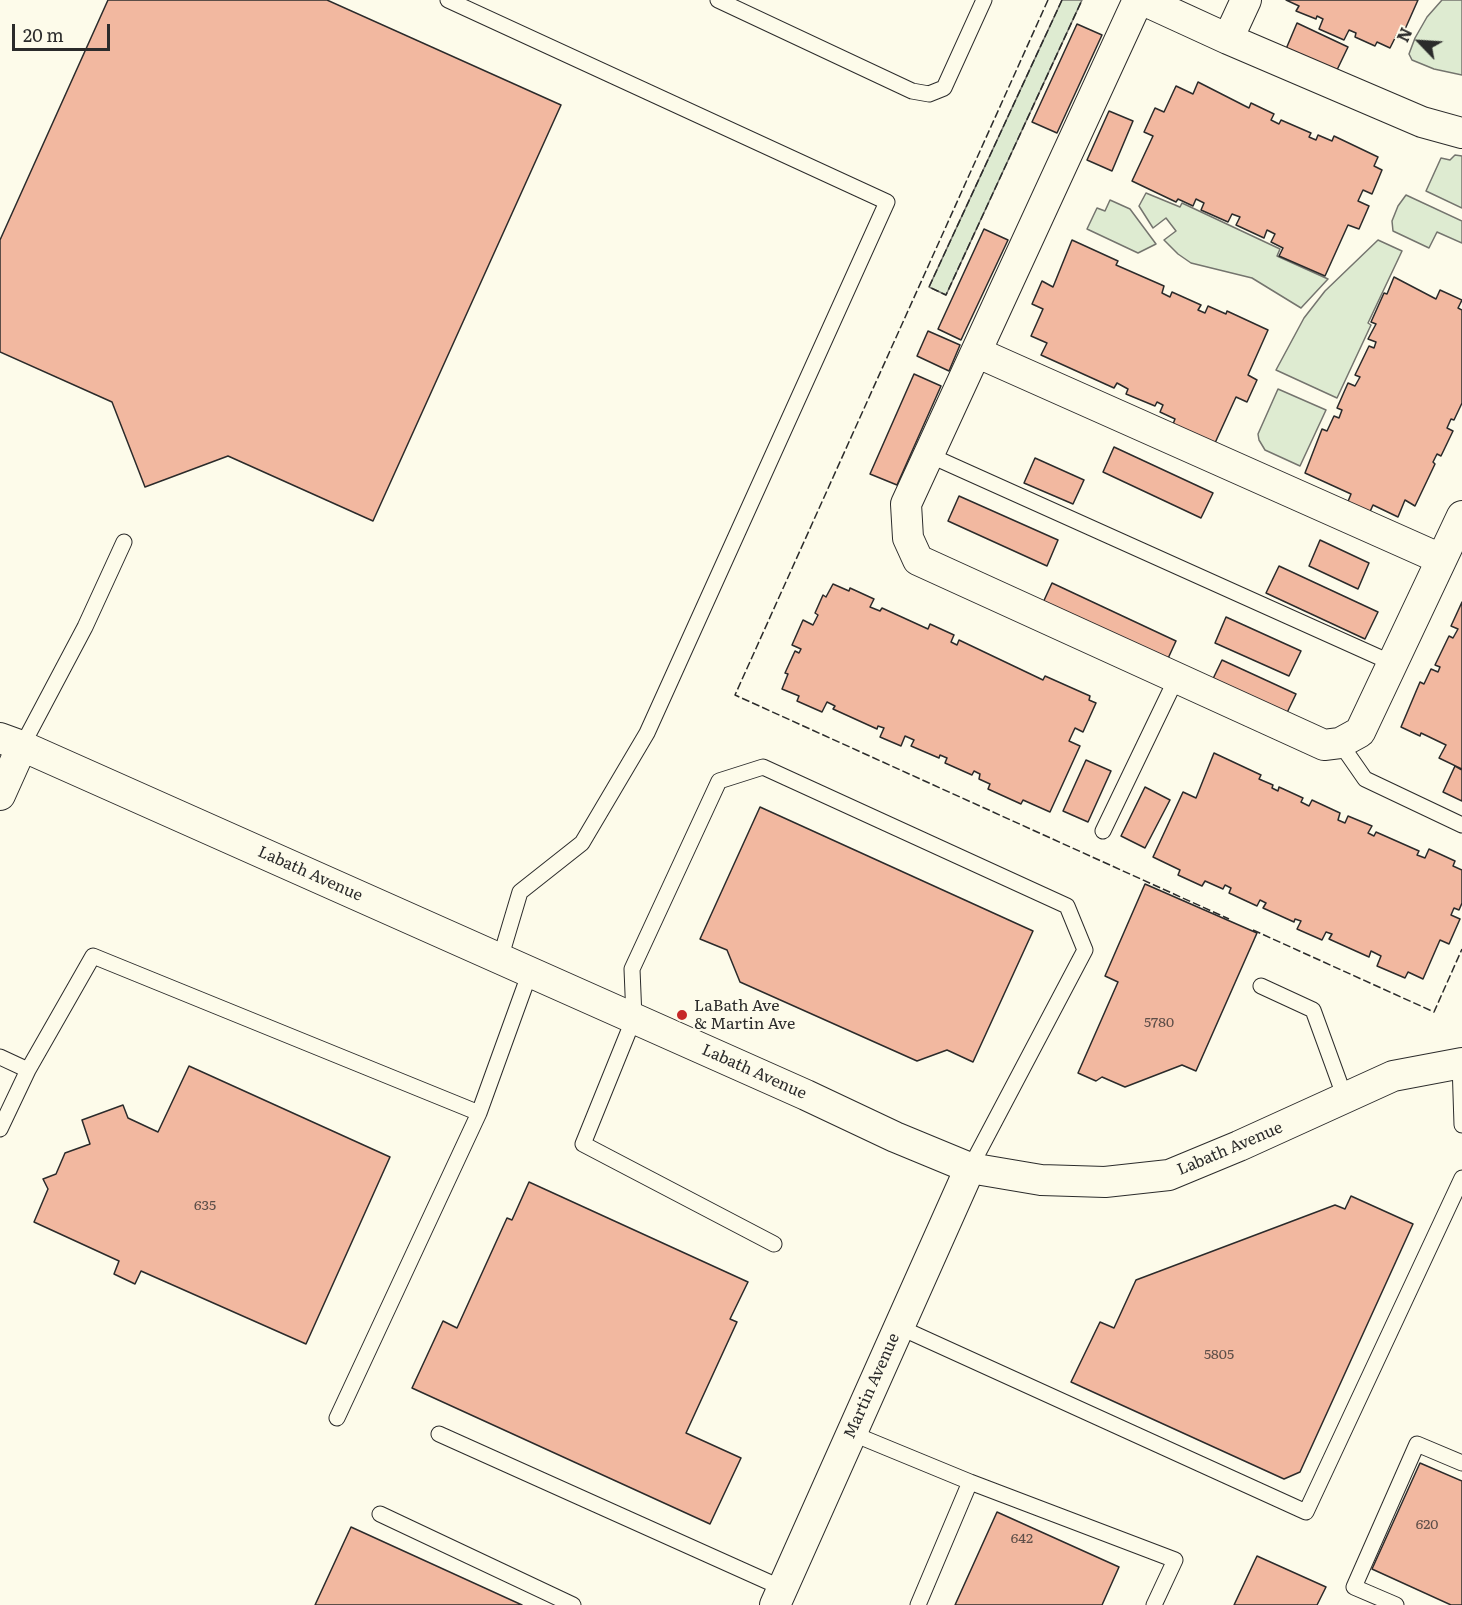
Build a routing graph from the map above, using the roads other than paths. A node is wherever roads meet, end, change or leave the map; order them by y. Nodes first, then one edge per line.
1 (448, 0) edge
2 (718, 0) edge
3 (984, 0) edge
4 (1138, 0) edge
5 (1143, 0) edge
6 (1246, 0) edge
7 (1228, 39) junction
8 (1462, 133) edge
9 (976, 352) junction
10 (928, 455) junction
11 (1462, 516) edge
12 (124, 542) dead end
13 (1441, 560) junction
14 (1392, 663) junction
15 (1177, 677) junction
16 (11, 742) edge
17 (1340, 743) junction
18 (0, 795) edge
19 (1462, 825) edge
20 (1103, 831) dead end
21 (500, 959) junction
22 (530, 972) junction
23 (1261, 987) dead end
24 (634, 1018) junction
25 (0, 1057) edge
26 (1461, 1063) edge
27 (28, 1070) junction
28 (1345, 1098) junction
29 (479, 1113) junction
30 (1462, 1125) edge
31 (0, 1129) edge
32 (970, 1168) junction
33 (1462, 1178) edge
34 (774, 1244) dead end
35 (899, 1327) junction
36 (337, 1418) dead end
37 (851, 1433) junction
38 (439, 1434) dead end
39 (1462, 1463) edge
40 (970, 1482) junction
41 (380, 1514) dead end
42 (778, 1597) edge
43 (573, 1605) edge
44 (918, 1605) edge
45 (1154, 1605) edge
46 (1395, 1605) edge

1 - 21 lane
2 - 3 lane
4 - 9 street
5 - 7 street
6 - 7 street
7 - 8 street
9 - 10 street
9 - 13 street
10 - 14 lane
10 - 15 street
11 - 13 street
12 - 16 lane
13 - 14 street
14 - 17 street
15 - 17 street
15 - 20 lane
16 - 18 street
16 - 21 street, Labath Avenue
17 - 19 lane
21 - 22 street, Labath Avenue
22 - 24 street, Labath Avenue
22 - 29 lane
23 - 28 lane
24 - 32 street, Labath Avenue
24 - 32 lane
24 - 34 lane
25 - 27 lane
26 - 28 street, Labath Avenue
26 - 30 lane
27 - 29 lane
27 - 31 lane
28 - 32 street, Labath Avenue
29 - 36 lane
32 - 35 street, Martin Avenue
33 - 35 lane
35 - 37 street, Martin Avenue
37 - 40 lane
37 - 42 street, Martin Avenue
38 - 42 lane
39 - 46 lane
40 - 44 lane
40 - 45 lane
41 - 43 lane

